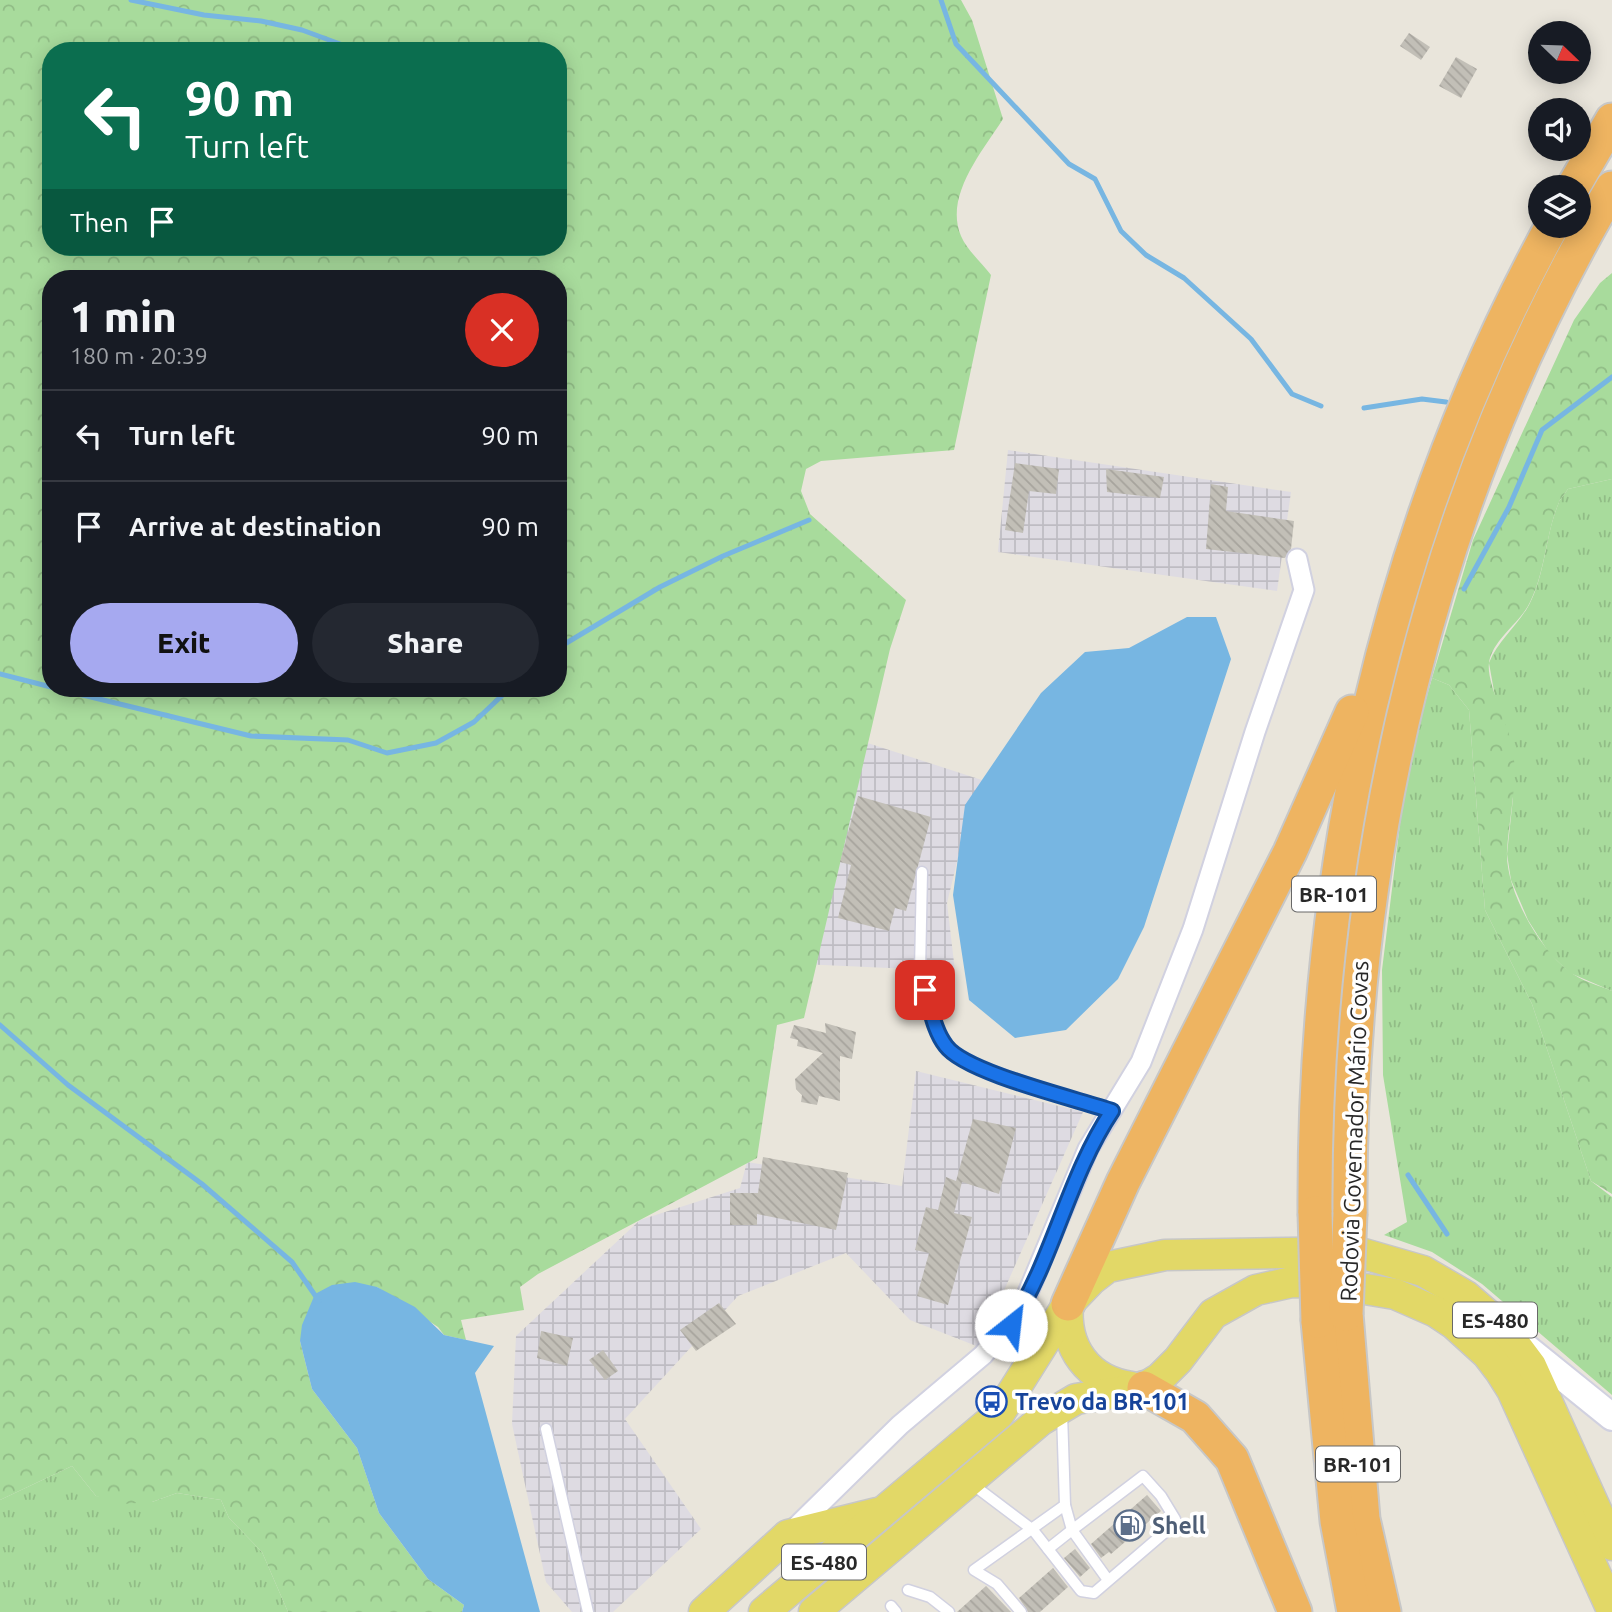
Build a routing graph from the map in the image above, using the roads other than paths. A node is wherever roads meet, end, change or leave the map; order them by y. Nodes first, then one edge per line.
1 (1612, 120) edge
2 (1580, 175) edge
3 (1612, 188) edge
4 (1546, 238) edge
5 (1297, 559) dead end
6 (1402, 582) junction
7 (922, 873) dead end
8 (1112, 1111) junction
9 (1068, 1304) junction
10 (1332, 1318) junction
11 (1502, 1327) junction
12 (1144, 1388) junction
13 (1062, 1405) junction
14 (1612, 1417) edge
15 (545, 1429) dead end
16 (966, 1480) junction
17 (1065, 1505) junction
18 (884, 1511) junction
19 (1033, 1530) junction
20 (1072, 1530) junction
21 (788, 1535) junction
22 (1612, 1545) edge
23 (1048, 1549) junction
24 (1108, 1580) junction
25 (908, 1590) dead end
26 (1612, 1610) edge
27 (588, 1612) edge
28 (704, 1612) edge
29 (764, 1612) edge
30 (814, 1612) edge
31 (949, 1612) edge
32 (1021, 1612) edge
33 (1295, 1612) edge
34 (1354, 1612) edge
35 (1384, 1612) edge

1 - 2 highway
3 - 10 highway, Rodovia Governador Mário Covas / BR-101, bridge
4 - 6 highway, Rodovia Governador Mário Covas / BR-101
5 - 8 street
6 - 9 highway
6 - 10 highway, Rodovia Governador Mário Covas / BR-101, bridge
7 - 8 lane
8 - 21 street
9 - 11 main road, ES-480
9 - 12 main road
9 - 18 main road, ES-480
10 - 34 highway, Rodovia Governador Mário Covas / BR-101
10 - 35 highway, Rodovia Governador Mário Covas / BR-101
11 - 14 main road
11 - 22 main road, ES-480
12 - 13 main road, ES-480
12 - 26 main road, ES-480
12 - 33 highway
13 - 16 main road, ES-480
13 - 17 lane
15 - 27 lane
16 - 19 lane
16 - 30 main road, ES-480
17 - 19 lane
17 - 20 lane
18 - 21 main road
18 - 29 main road, ES-480
19 - 23 lane
19 - 32 lane
20 - 23 lane
20 - 24 lane
20 - 24 lane
21 - 28 main road
23 - 24 lane
25 - 31 lane

